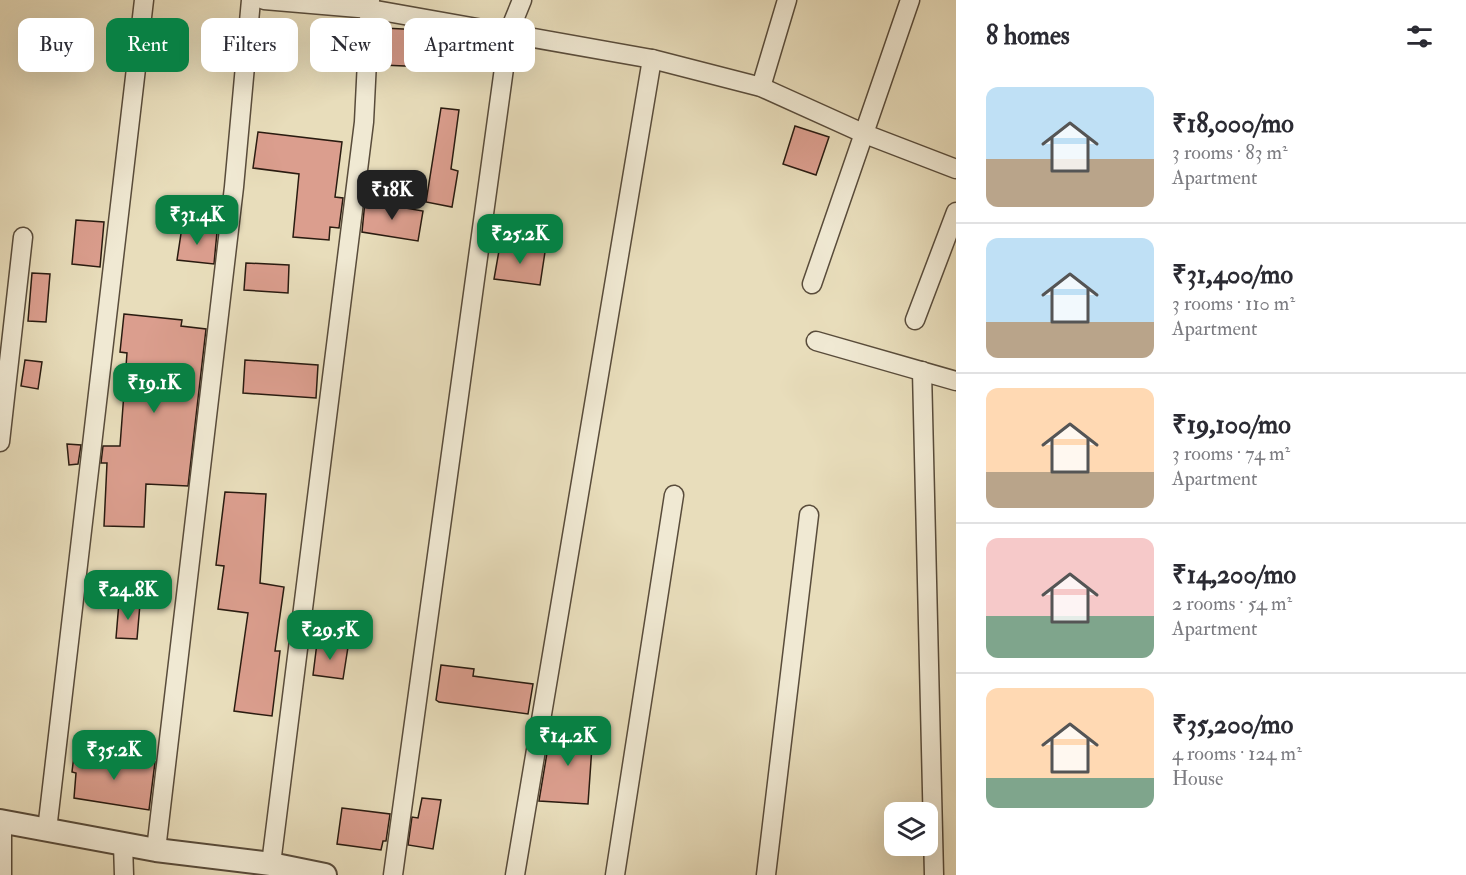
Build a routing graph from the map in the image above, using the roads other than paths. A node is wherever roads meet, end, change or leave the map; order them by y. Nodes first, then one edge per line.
1 (144, 0) edge
2 (252, 0) edge
3 (264, 0) edge
4 (522, 0) edge
5 (787, 0) edge
6 (910, 0) edge
7 (370, 4) edge
8 (440, 18) edge
9 (515, 18) edge
10 (535, 37) edge
11 (652, 59) junction
12 (503, 72) edge
13 (761, 87) junction
14 (865, 134) junction
15 (956, 169) edge
16 (956, 212) edge
17 (23, 237) dead end
18 (812, 284) dead end
19 (915, 320) dead end
20 (816, 341) dead end
21 (922, 371) junction
22 (956, 381) edge
23 (0, 441) edge
24 (674, 495) dead end
25 (809, 515) dead end
26 (1, 821) edge
27 (47, 830) junction
28 (123, 844) junction
29 (156, 850) junction
30 (262, 868) edge
31 (2, 875) edge
32 (124, 875) edge
33 (325, 875) edge
34 (393, 875) edge
35 (515, 875) edge
36 (615, 875) edge
37 (766, 875) edge
38 (934, 875) edge

1 - 27 street
2 - 29 street
3 - 7 street
4 - 9 street
5 - 13 street
6 - 14 street
7 - 8 street
7 - 30 street
10 - 11 street
11 - 13 street
11 - 35 street
12 - 34 street
13 - 14 street
14 - 15 street
14 - 18 street
16 - 19 street
17 - 23 street
20 - 21 street
21 - 22 street
21 - 38 street
24 - 36 street
25 - 37 street
26 - 27 street
26 - 31 street
27 - 28 street
28 - 29 street
28 - 32 street
29 - 30 street
30 - 33 street

